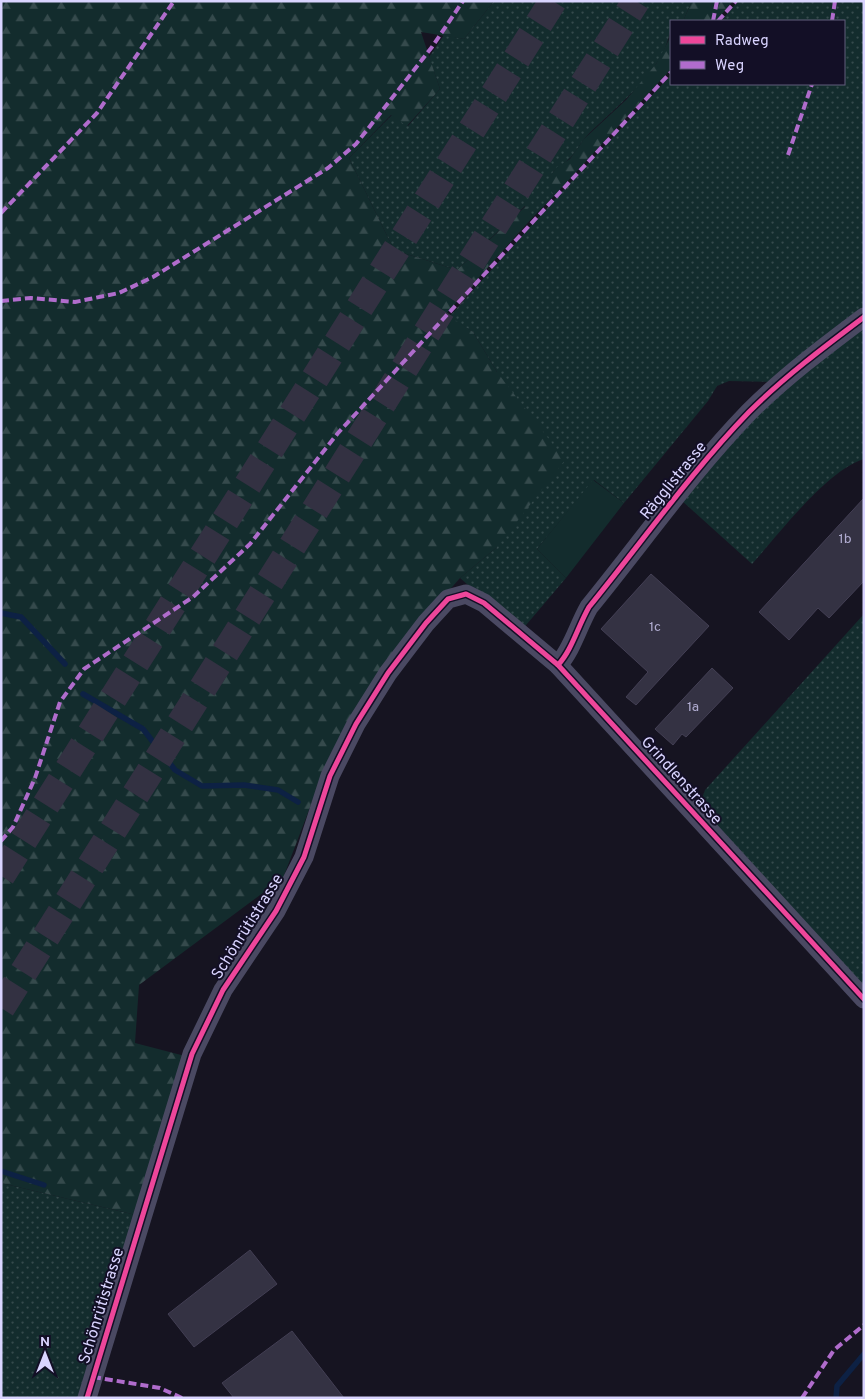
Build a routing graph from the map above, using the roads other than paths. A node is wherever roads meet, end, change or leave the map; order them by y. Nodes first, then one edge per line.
1 (864, 317) edge
2 (466, 594) joint
3 (558, 665) junction
4 (864, 999) edge
5 (87, 1398) edge

1 - 3 street, Rägglistrasse
2 - 3 street, Grindlenstrasse
2 - 5 street, Schönrütistrasse
3 - 4 street, Grindlenstrasse

